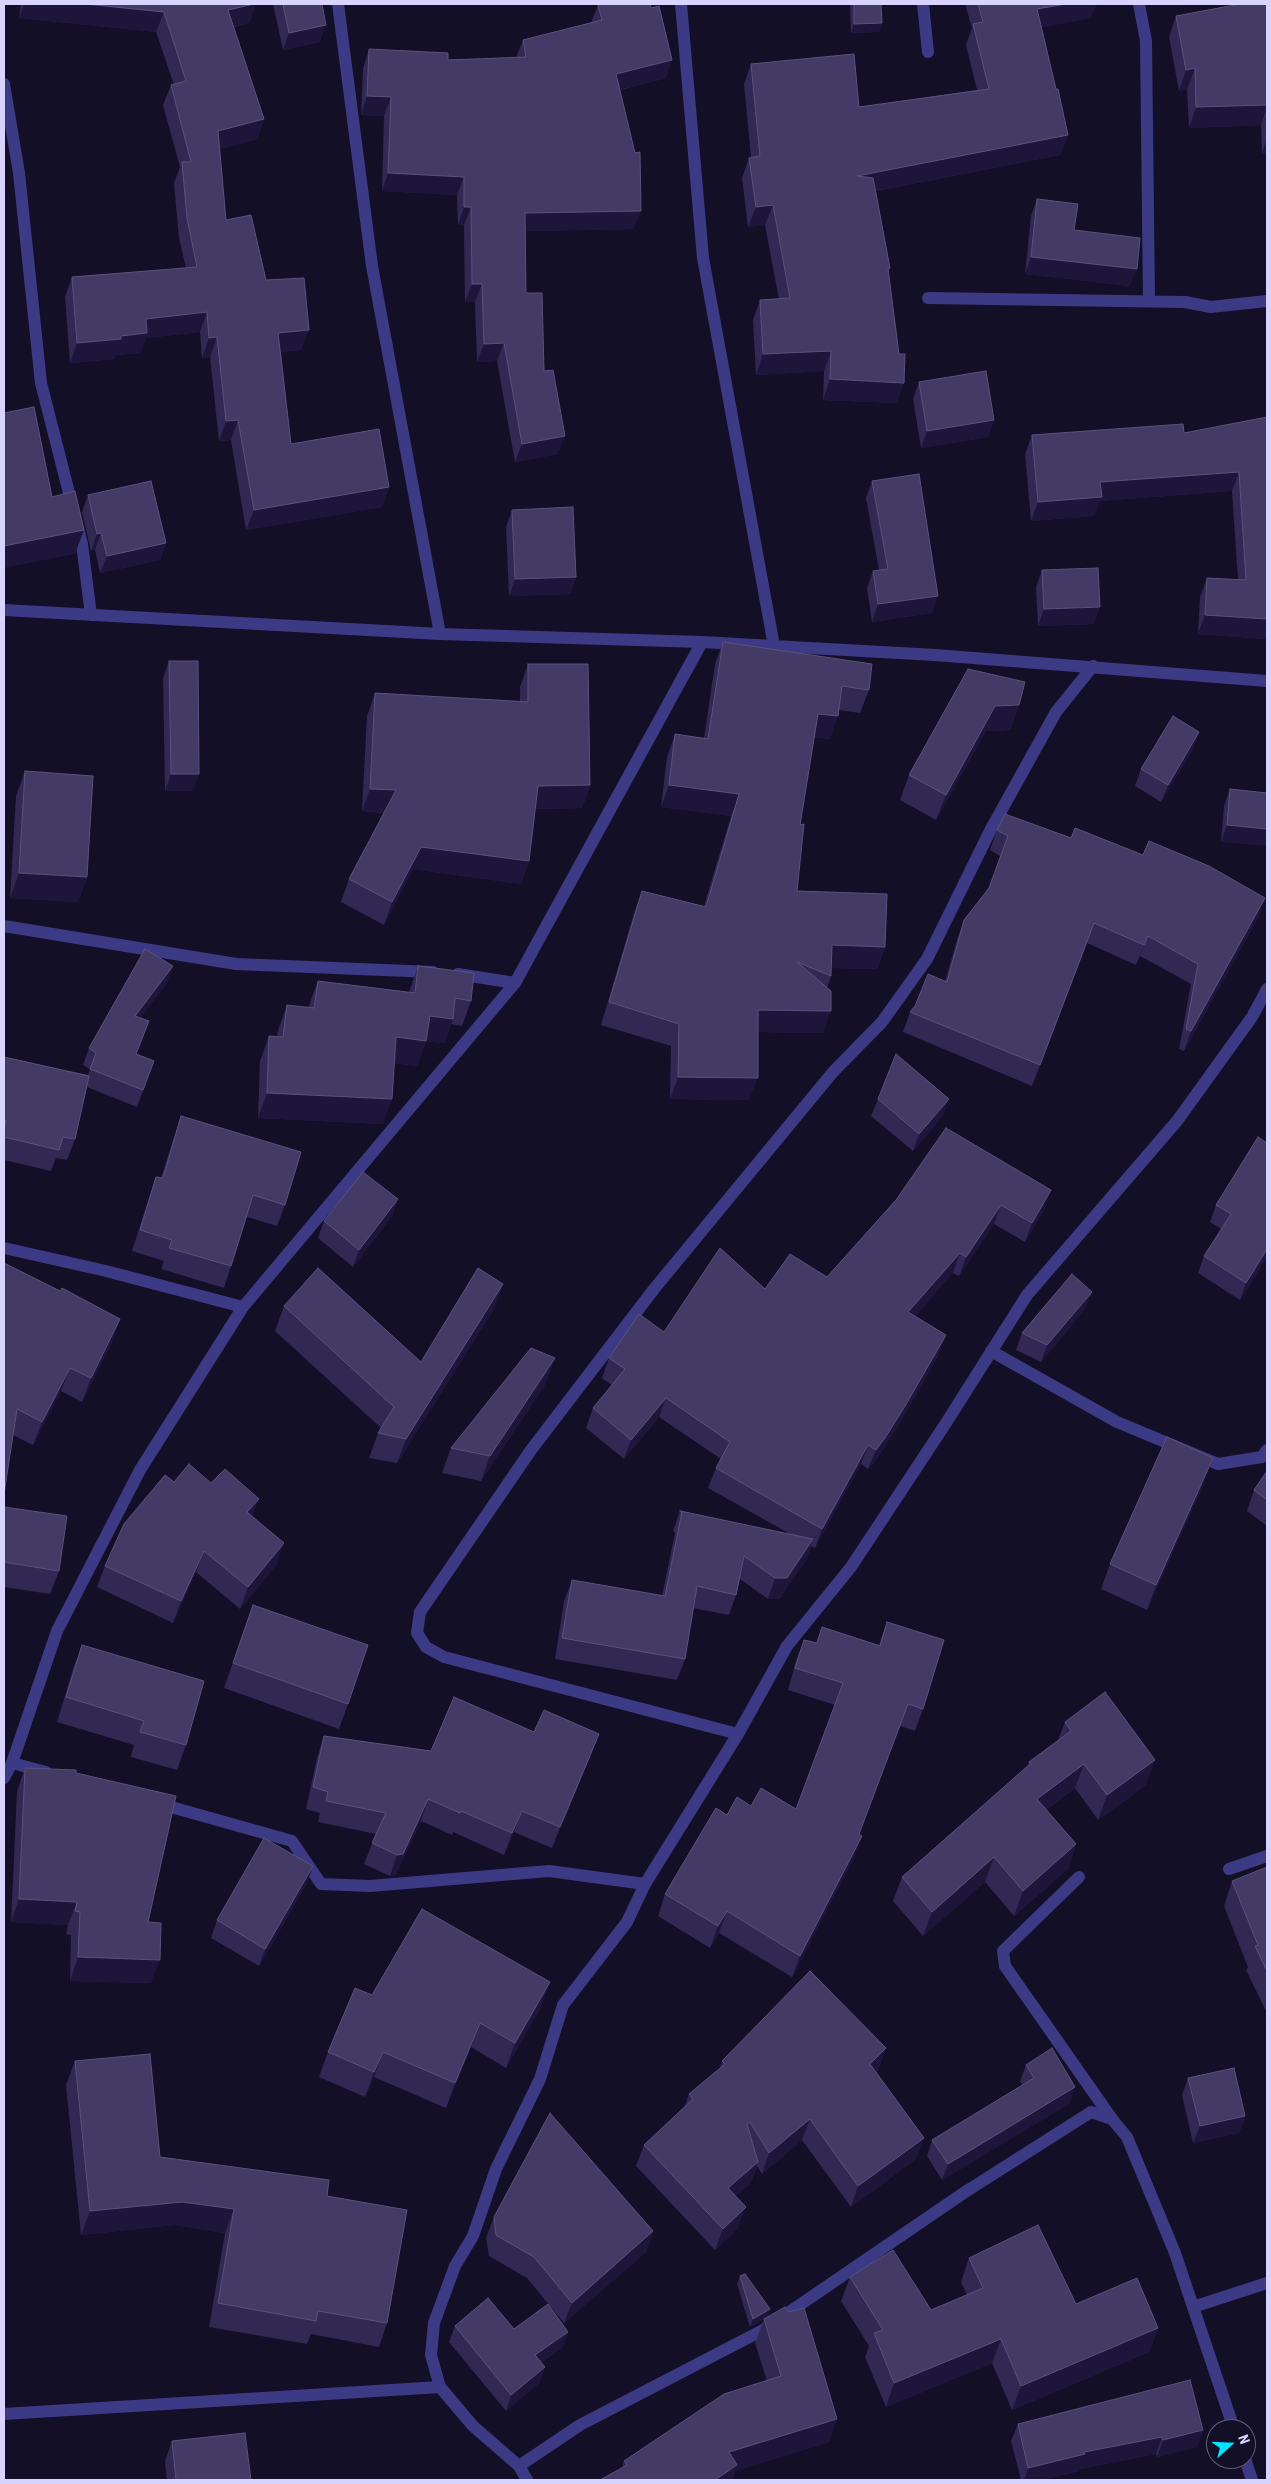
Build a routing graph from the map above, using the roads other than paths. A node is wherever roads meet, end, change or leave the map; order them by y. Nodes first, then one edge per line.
1 (338, 4) edge
2 (681, 4) edge
3 (923, 4) edge
4 (1139, 4) edge
5 (928, 52) dead end
6 (4, 84) edge
7 (928, 298) dead end
8 (1149, 301) junction
9 (1267, 301) edge
10 (4, 610) edge
11 (91, 614) junction
12 (440, 634) junction
13 (702, 642) junction
14 (774, 646) junction
15 (1094, 666) junction
16 (1267, 681) edge
17 (4, 926) edge
18 (515, 983) junction
19 (1267, 989) edge
20 (4, 1248) edge
21 (243, 1307) junction
22 (992, 1351) junction
23 (1267, 1450) edge
24 (738, 1734) junction
25 (12, 1763) junction
26 (58, 1776) edge
27 (4, 1778) edge
28 (143, 1799) edge
29 (1267, 1856) edge
30 (1229, 1869) dead end
31 (1079, 1877) dead end
32 (644, 1884) junction
33 (1112, 2119) junction
34 (1267, 2283) edge
35 (1193, 2307) junction
36 (440, 2387) junction
37 (4, 2414) edge
38 (1231, 2419) edge
39 (519, 2466) junction
40 (527, 2480) edge

1 - 12 street
2 - 14 street
3 - 5 street
4 - 8 street
6 - 11 street
7 - 8 street
8 - 9 street
10 - 11 street
11 - 12 street
12 - 13 street
13 - 14 street
13 - 18 street
14 - 15 street
15 - 16 street
15 - 24 street
17 - 18 street
18 - 21 street
19 - 22 street
20 - 21 street
21 - 25 street
22 - 23 street
22 - 24 street
24 - 32 street
25 - 26 street
25 - 27 street
28 - 32 street
29 - 30 street
31 - 33 street
32 - 36 street
33 - 35 street
33 - 39 street
34 - 35 street
35 - 38 street
36 - 37 street
36 - 39 street
39 - 40 street

